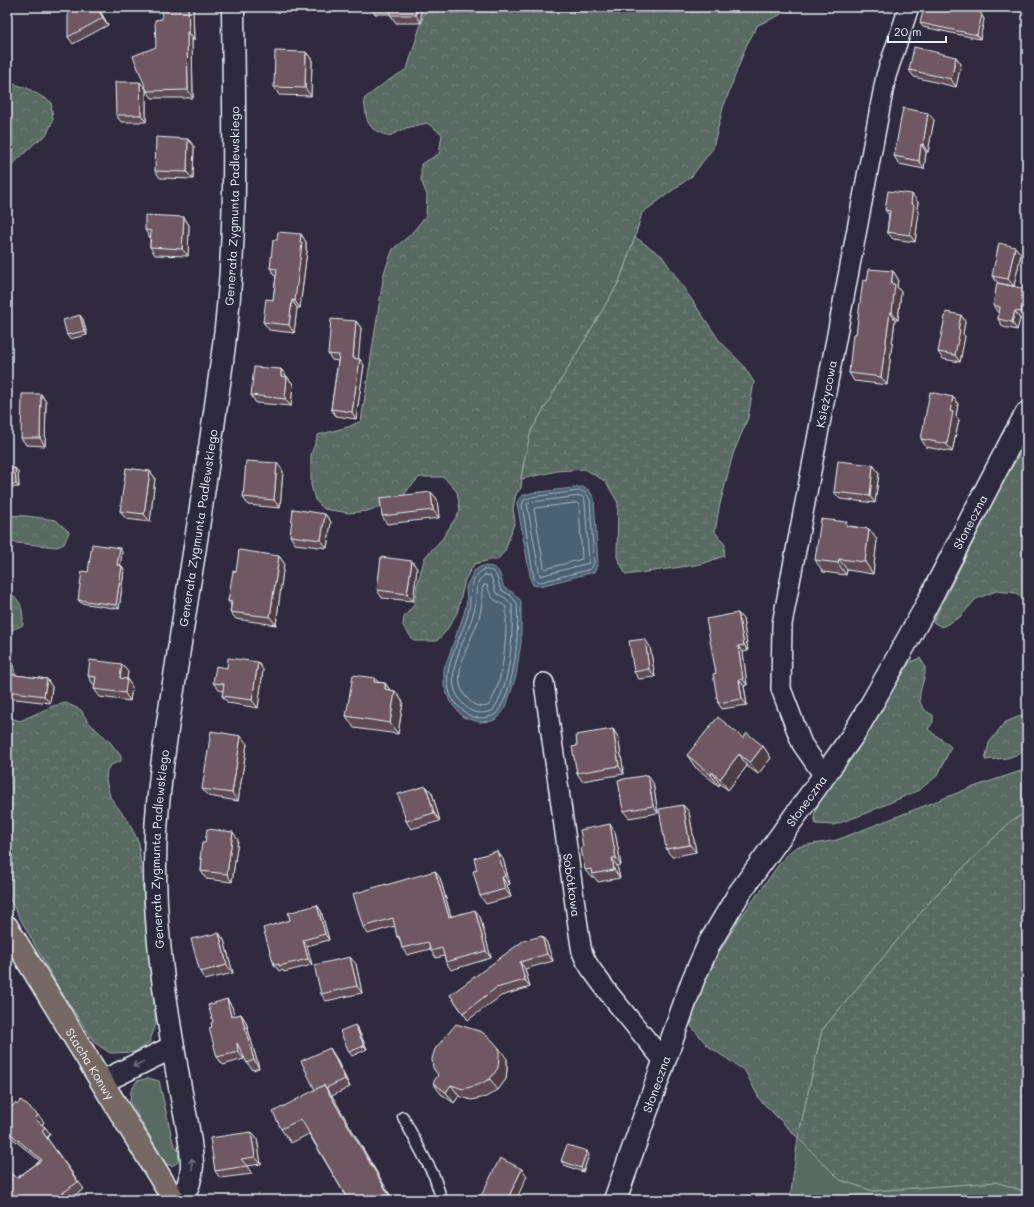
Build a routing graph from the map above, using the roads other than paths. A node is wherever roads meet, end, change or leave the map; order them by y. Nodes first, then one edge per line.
1 (233, 7) edge
2 (909, 7) edge
3 (1027, 413) edge
4 (544, 683) dead end
5 (824, 776) junction
6 (7, 927) edge
7 (173, 1047) junction
8 (663, 1060) junction
9 (102, 1082) junction
10 (402, 1117) dead end
11 (174, 1200) edge
12 (180, 1200) edge
13 (441, 1200) edge
14 (615, 1200) edge

1 - 7 street, Generała Zygmunta Padlewskiego
2 - 5 street, Księżycowa
3 - 5 street, Słoneczna
4 - 8 street, Sobótkowa
5 - 8 street, Słoneczna
6 - 9 main road, Stacha Konwy
7 -> 9 street
12 -> 7 street, Generała Zygmunta Padlewskiego
8 - 14 street, Słoneczna
9 - 11 main road, Stacha Konwy
10 - 13 lane

